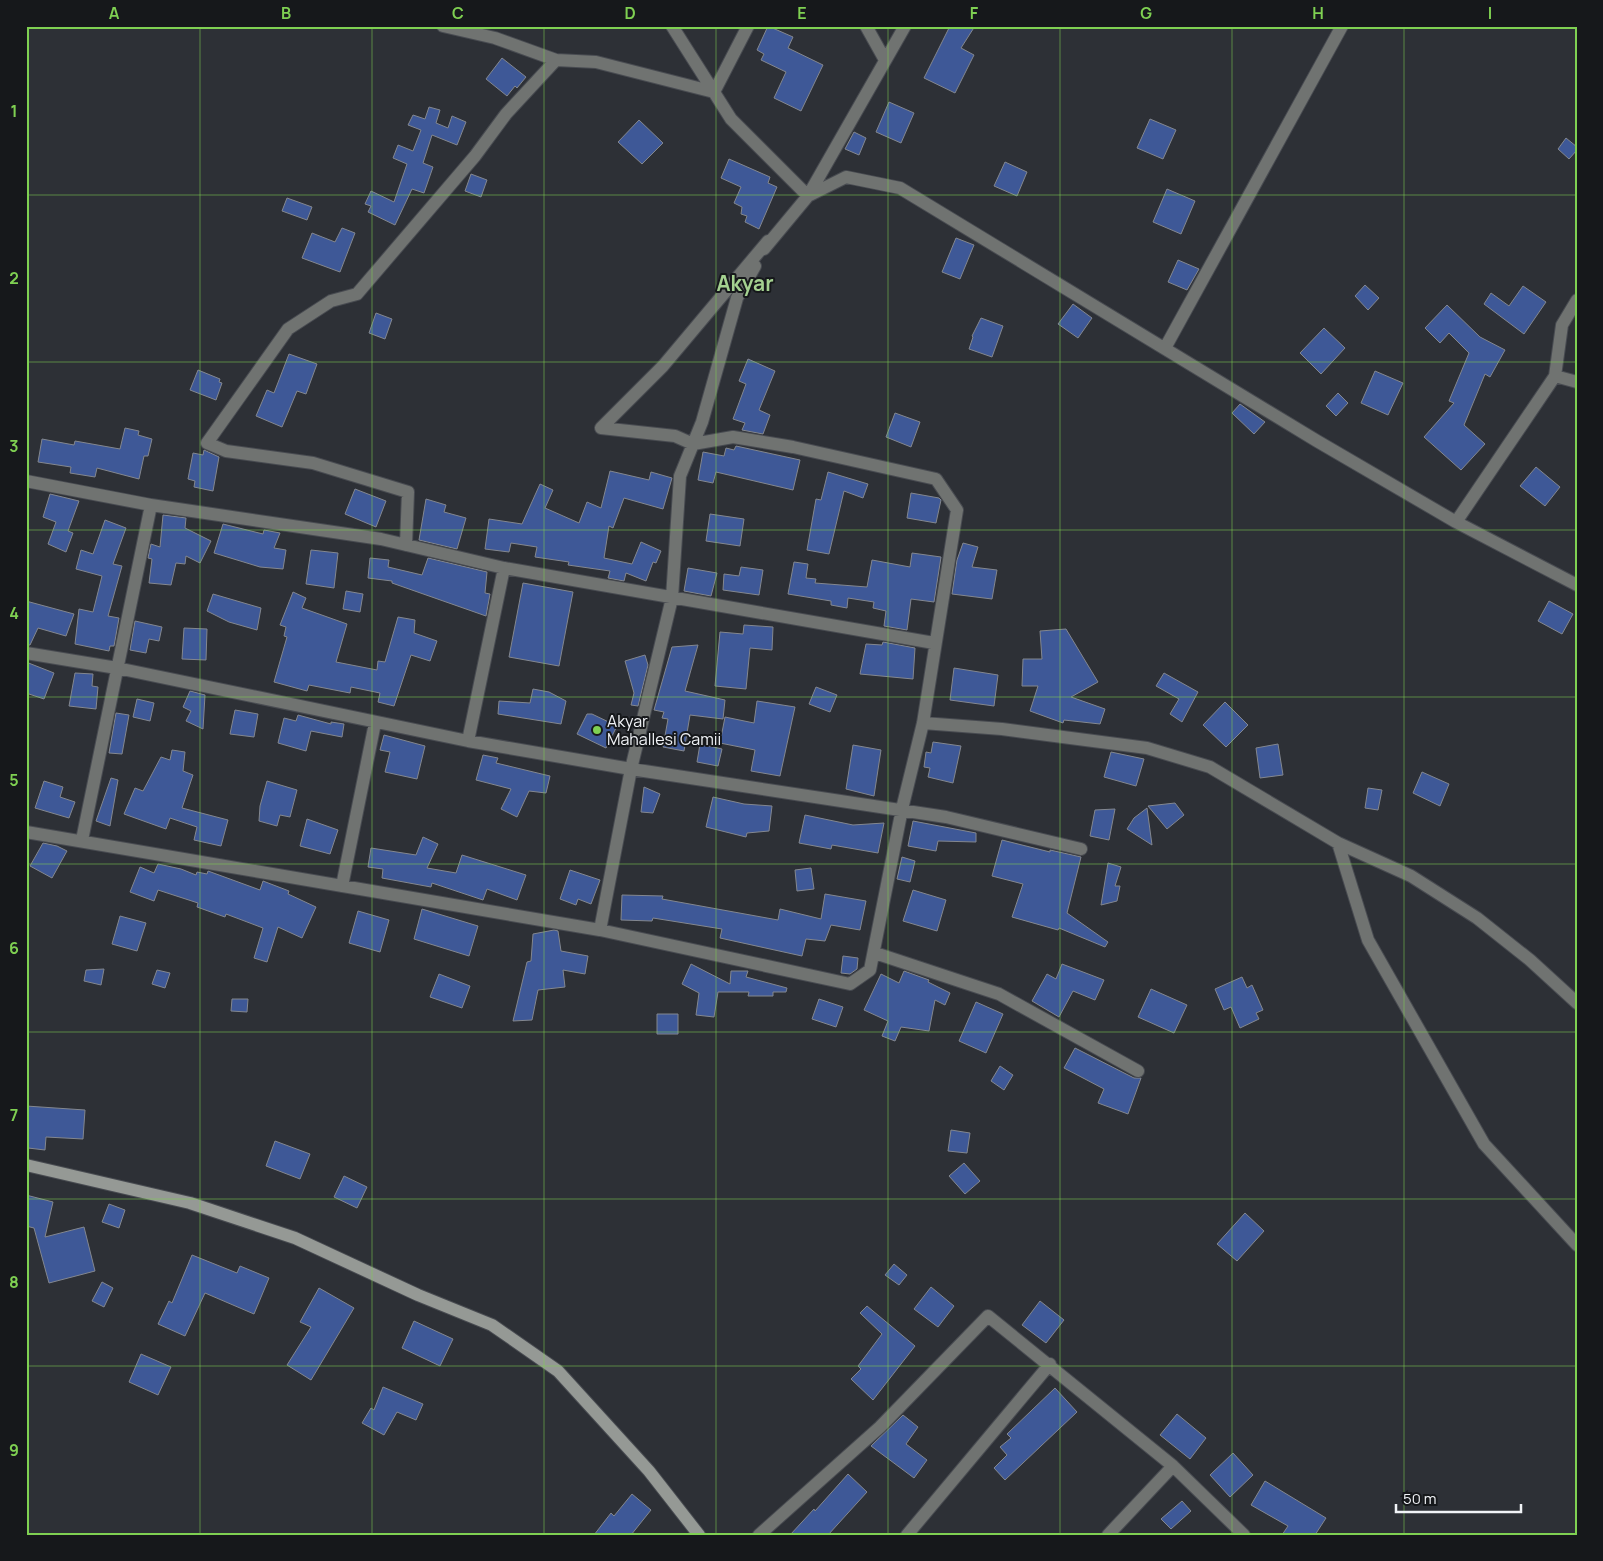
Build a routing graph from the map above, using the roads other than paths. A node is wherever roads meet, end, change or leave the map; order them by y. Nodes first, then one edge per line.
1 (443, 26) edge
2 (672, 26) edge
3 (748, 26) edge
4 (866, 26) edge
5 (905, 26) edge
6 (1342, 26) edge
7 (556, 60) junction
8 (885, 60) junction
9 (714, 92) junction
10 (808, 196) junction
11 (768, 241) junction
12 (1577, 300) edge
13 (1165, 348) junction
14 (1555, 376) junction
15 (1577, 382) edge
16 (694, 444) junction
17 (26, 482) edge
18 (151, 505) junction
19 (1456, 522) junction
20 (406, 545) junction
21 (504, 568) junction
22 (1577, 586) edge
23 (672, 598) junction
24 (934, 643) junction
25 (26, 653) edge
26 (117, 668) junction
27 (375, 723) junction
28 (923, 723) junction
29 (468, 741) junction
30 (631, 769) junction
31 (902, 808) junction
32 (26, 832) edge
33 (82, 840) junction
34 (1338, 843) junction
35 (1080, 849) dead end
36 (342, 886) junction
37 (600, 930) junction
38 (875, 953) junction
39 (1577, 1003) edge
40 (1138, 1071) dead end
41 (26, 1165) edge
42 (1577, 1245) edge
43 (1050, 1364) junction
44 (1172, 1466) junction
45 (699, 1535) edge
46 (759, 1535) edge
47 (907, 1535) edge
48 (1108, 1535) edge
49 (1244, 1535) edge

1 - 7 street
2 - 9 street
3 - 9 street
4 - 8 street
5 - 8 street
6 - 13 street
7 - 9 street
7 - 20 street
8 - 10 street
9 - 10 street
10 - 11 street
10 - 13 street
11 - 16 street
11 - 16 street
12 - 14 street
13 - 19 street
14 - 15 street
14 - 19 street
16 - 23 street
16 - 24 street
17 - 18 street
18 - 20 street
18 - 26 street
19 - 22 street
20 - 21 street
21 - 23 street
21 - 29 street
23 - 24 street
23 - 30 street
24 - 28 street
25 - 26 street
26 - 27 street
26 - 33 street
27 - 29 street
27 - 36 street
28 - 31 street
28 - 34 street
29 - 30 street
30 - 31 street
30 - 37 street
31 - 35 street
31 - 38 street
32 - 33 street
33 - 36 street
34 - 39 street
34 - 42 street
36 - 37 street
37 - 38 street
38 - 40 street
41 - 45 main road
43 - 44 street
43 - 46 street
43 - 47 street
44 - 48 street
44 - 49 street

